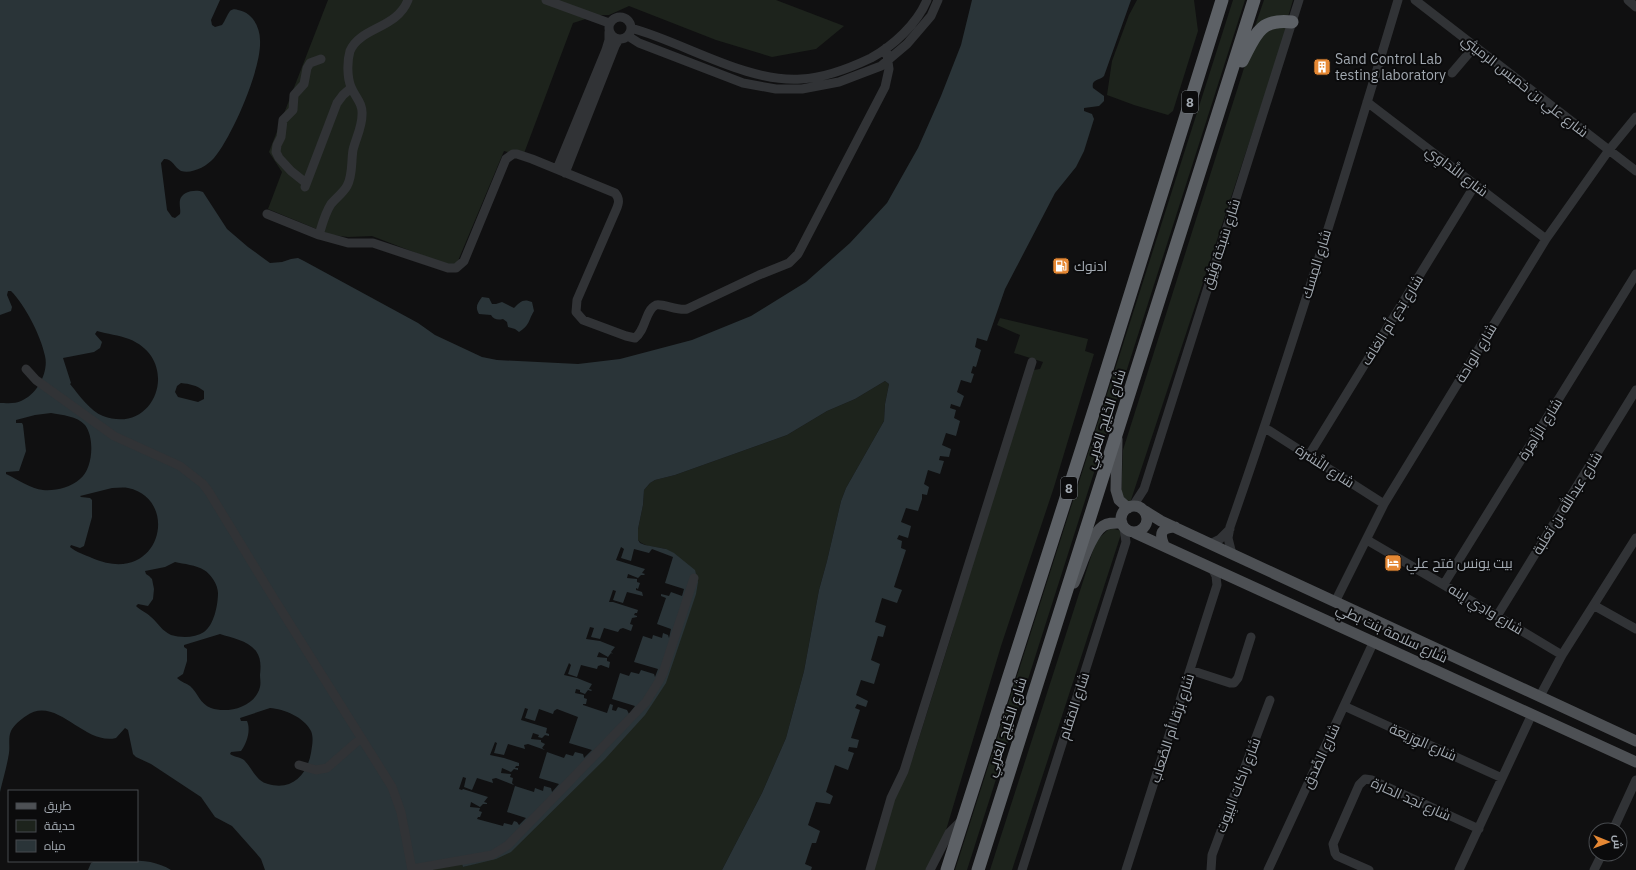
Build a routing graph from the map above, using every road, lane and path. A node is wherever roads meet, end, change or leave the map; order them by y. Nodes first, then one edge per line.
1 (408, 0) edge
2 (546, 0) edge
3 (926, 0) edge
4 (938, 0) edge
5 (1222, 0) edge
6 (1254, 0) edge
7 (1299, 0) edge
8 (1398, 0) edge
9 (1415, 0) edge
10 (1628, 0) edge
11 (1636, 7) edge
12 (1292, 22) junction
13 (609, 27) junction
14 (626, 34) junction
15 (1475, 46) junction
16 (886, 48) junction
17 (320, 59) dead end
18 (889, 60) junction
19 (1452, 73) dead end
20 (351, 88) junction
21 (1225, 93) junction
22 (1367, 102) junction
23 (1636, 117) edge
24 (1609, 150) junction
25 (561, 171) junction
26 (1636, 171) edge
27 (1475, 185) junction
28 (267, 214) dead end
29 (319, 235) junction
30 (1546, 239) junction
31 (1636, 274) edge
32 (1032, 362) dead end
33 (26, 369) dead end
34 (1636, 390) edge
35 (1265, 428) junction
36 (1117, 433) junction
37 (1309, 455) junction
38 (1384, 504) junction
39 (1137, 509) junction
40 (1175, 527) junction
41 (1230, 527) junction
42 (1129, 529) junction
43 (1636, 538) edge
44 (1367, 540) junction
45 (1210, 544) junction
46 (1164, 545) junction
47 (1232, 554) junction
48 (1212, 568) junction
49 (1231, 576) junction
50 (694, 578) dead end
51 (1444, 584) junction
52 (1217, 585) junction
53 (1064, 598) junction
54 (1335, 602) junction
55 (1595, 606) junction
56 (1497, 616) junction
57 (1636, 630) edge
58 (1251, 637) dead end
59 (1374, 641) junction
60 (1562, 655) junction
61 (1460, 660) junction
62 (1190, 670) junction
63 (1451, 677) junction
64 (1540, 696) junction
65 (1270, 700) dead end
66 (1344, 706) junction
67 (1532, 714) junction
68 (361, 738) junction
69 (1636, 741) edge
70 (1636, 762) edge
71 (300, 766) dead end
72 (1502, 778) junction
73 (1636, 780) edge
74 (963, 819) junction
75 (1617, 822) edge
76 (1479, 829) junction
77 (1025, 869) edge
78 (412, 870) edge
79 (870, 870) edge
80 (930, 870) edge
81 (947, 870) edge
82 (978, 870) edge
83 (1126, 870) edge
84 (1211, 870) edge
85 (1268, 870) edge
86 (1369, 870) edge
87 (1459, 870) edge

1 - 20 street
2 - 13 street
3 - 16 street
4 - 18 street
5 - 74 highway, شارع الخَلِيج العَربِي / 8
6 - 21 highway, شارع الخَلِيج العَربِي / 8
7 - 12 street, شارع سَبخة وَثِيق
8 - 22 street, شارع المِسك
9 - 15 street, شارع علي بن خميس الرميثي
10 - 11 street
12 - 21 highway
12 - 39 street, شارع سَبخة وَثِيق
13 - 14 street
13 - 14 street
13 - 25 street
14 - 16 street
14 - 18 street
14 - 25 street
15 - 19 street
15 - 24 street, شارع علي بن خميس الرميثي
16 - 18 street
17 - 20 street
18 - 25 street
20 - 29 street
21 - 36 highway, شارع الخَلِيج العَربِي / 8
22 - 27 street, شارع النَّداوِي
22 - 35 street, شارع المِسك
23 - 24 street, شارع الواحة
24 - 26 street, شارع علي بن خميس الرميثي
24 - 30 street, شارع الواحة
25 - 29 street
27 - 30 street, شارع النَّداوِي
27 - 37 street, شارع بَدع أم الغاف
28 - 29 street
30 - 38 street, شارع الواحة
31 - 51 street, شارع الزَّاهِرة
32 - 79 street
33 - 68 street
34 - 56 street, شارع عبدالله بن ثعلَبة
35 - 37 street, شارع النَّشرة
35 - 41 street, شارع المِسك
36 - 39 main road, شارع سلامة بنت بطي
36 - 53 highway, شارع الخَلِيج العَربِي / 8
37 - 38 street, شارع النَّشرة
38 - 44 street, شارع الواحة
39 - 40 main road, شارع سلامة بنت بطي
39 - 42 main road
39 - 42 main road
40 - 45 main road, شارع سلامة بنت بطي
40 - 46 main road
41 - 45 street, شارع المِسك
41 - 47 street, شارع المِسك
42 - 46 main road, شارع سلامة بنت بطي
42 - 53 main road
42 - 77 street, شارع المَقام
43 - 55 street
44 - 51 street, شارع وادِي إبنه
44 - 54 street, شارع الواحة
45 - 47 main road, شارع سلامة بنت بطي
46 - 48 main road, شارع سلامة بنت بطي
47 - 54 main road, شارع سلامة بنت بطي
48 - 49 main road, شارع سلامة بنت بطي
48 - 52 street
49 - 52 street
49 - 59 main road, شارع سلامة بنت بطي
50 - 78 street
51 - 56 street, شارع وادِي إبنه
52 - 62 street, شارع بَرقا أم الصَّعاب
53 - 82 highway, شارع الخَلِيج العَربِي / 8
54 - 61 main road, شارع سلامة بنت بطي
55 - 57 street
55 - 60 street
56 - 60 street, شارع وادِي إبنه
58 - 62 street
59 - 63 main road, شارع سلامة بنت بطي
59 - 66 street, شارع الصِّدق
60 - 64 street
61 - 63 main road
61 - 64 main road, شارع سلامة بنت بطي
62 - 83 street, شارع بَرقا أم الصَّعاب
63 - 67 main road, شارع سلامة بنت بطي
64 - 69 main road, شارع سلامة بنت بطي
65 - 84 street, شارع راكات البِيوت
66 - 72 street, شارع الوِرَيعة
66 - 85 street, شارع الصِّدق
67 - 70 main road, شارع سلامة بنت بطي
67 - 72 street
68 - 71 street
68 - 78 street
72 - 76 street
73 - 75 street
74 - 80 street
74 - 81 highway, شارع الخَلِيج العَربِي / 8
76 - 86 street, شارع نَجد الحارة
76 - 87 street

